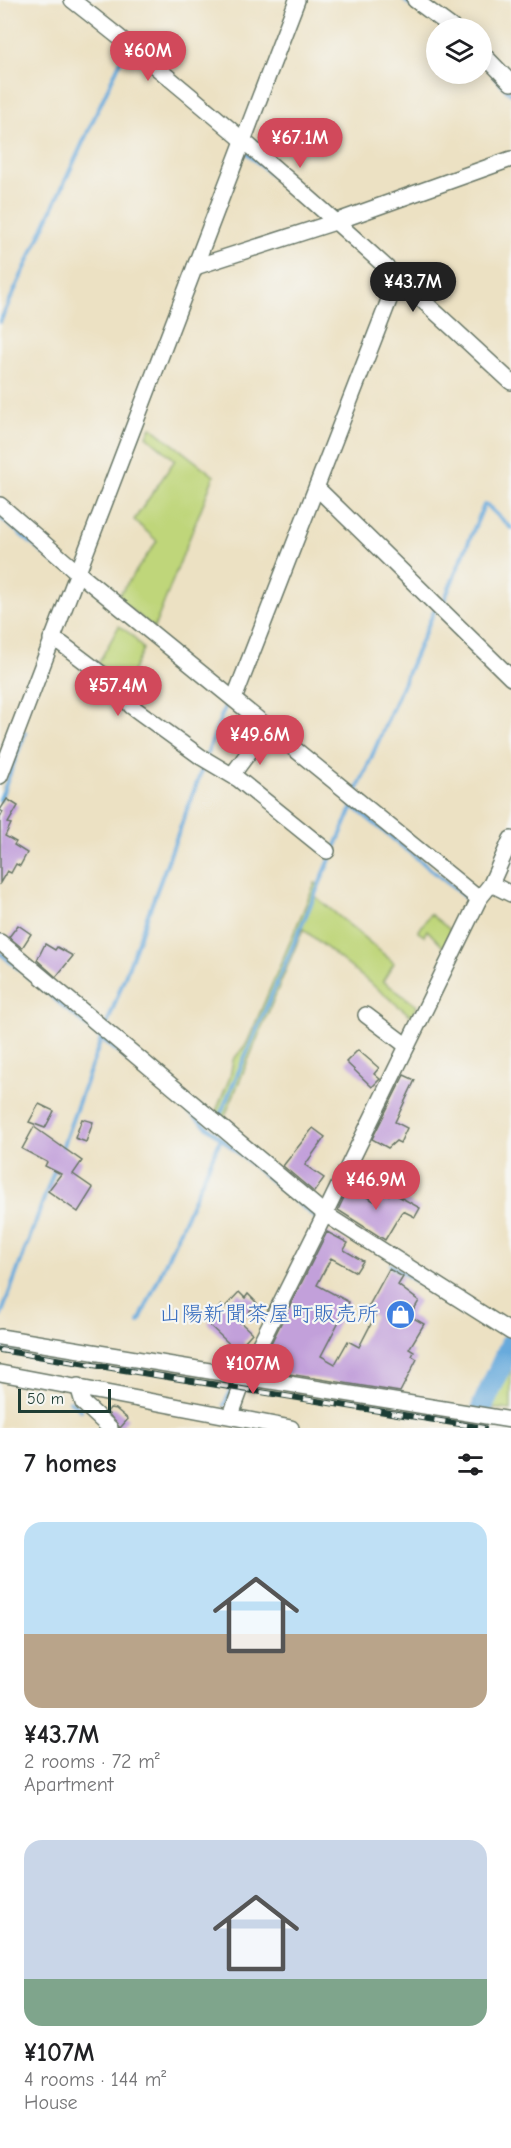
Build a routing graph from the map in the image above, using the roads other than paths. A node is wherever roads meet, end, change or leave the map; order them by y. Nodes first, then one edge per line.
1 (72, 0) edge
2 (297, 0) edge
3 (415, 0) edge
4 (439, 18) edge
5 (492, 63) edge
6 (511, 83) edge
7 (244, 140) junction
8 (511, 159) edge
9 (335, 222) junction
10 (195, 267) junction
11 (395, 280) junction
12 (511, 382) edge
13 (316, 488) junction
14 (0, 505) edge
15 (77, 572) junction
16 (56, 642) junction
17 (511, 678) edge
18 (234, 699) junction
19 (261, 736) dead end
20 (232, 775) junction
21 (0, 776) edge
22 (511, 838) edge
23 (327, 851) dead end
24 (492, 880) junction
25 (511, 894) edge
26 (479, 899) junction
27 (0, 942) edge
28 (366, 1015) dead end
29 (403, 1044) junction
30 (325, 1214) junction
31 (511, 1332) edge
32 (0, 1337) edge
33 (0, 1373) edge
34 (244, 1381) junction
35 (78, 1386) junction
36 (229, 1414) junction
37 (500, 1422) edge
38 (110, 1428) edge
39 (219, 1428) edge
40 (291, 1428) edge

1 - 7 street
2 - 7 street
3 - 4 street
5 - 6 street
7 - 9 street
7 - 10 street
8 - 9 street
9 - 10 street
9 - 11 street
10 - 15 street
11 - 12 street
11 - 13 street
13 - 17 street
13 - 18 street
14 - 15 street
15 - 16 street
15 - 18 street
16 - 20 street
16 - 21 street
18 - 26 street
19 - 20 street
20 - 23 street
22 - 24 street
24 - 25 street
24 - 26 street
26 - 29 street
27 - 30 street
28 - 29 street
29 - 30 street
30 - 31 street
30 - 34 street
32 - 34 street
33 - 35 street
34 - 36 street
34 - 37 street
35 - 36 street
35 - 38 street
36 - 39 street
36 - 40 street

